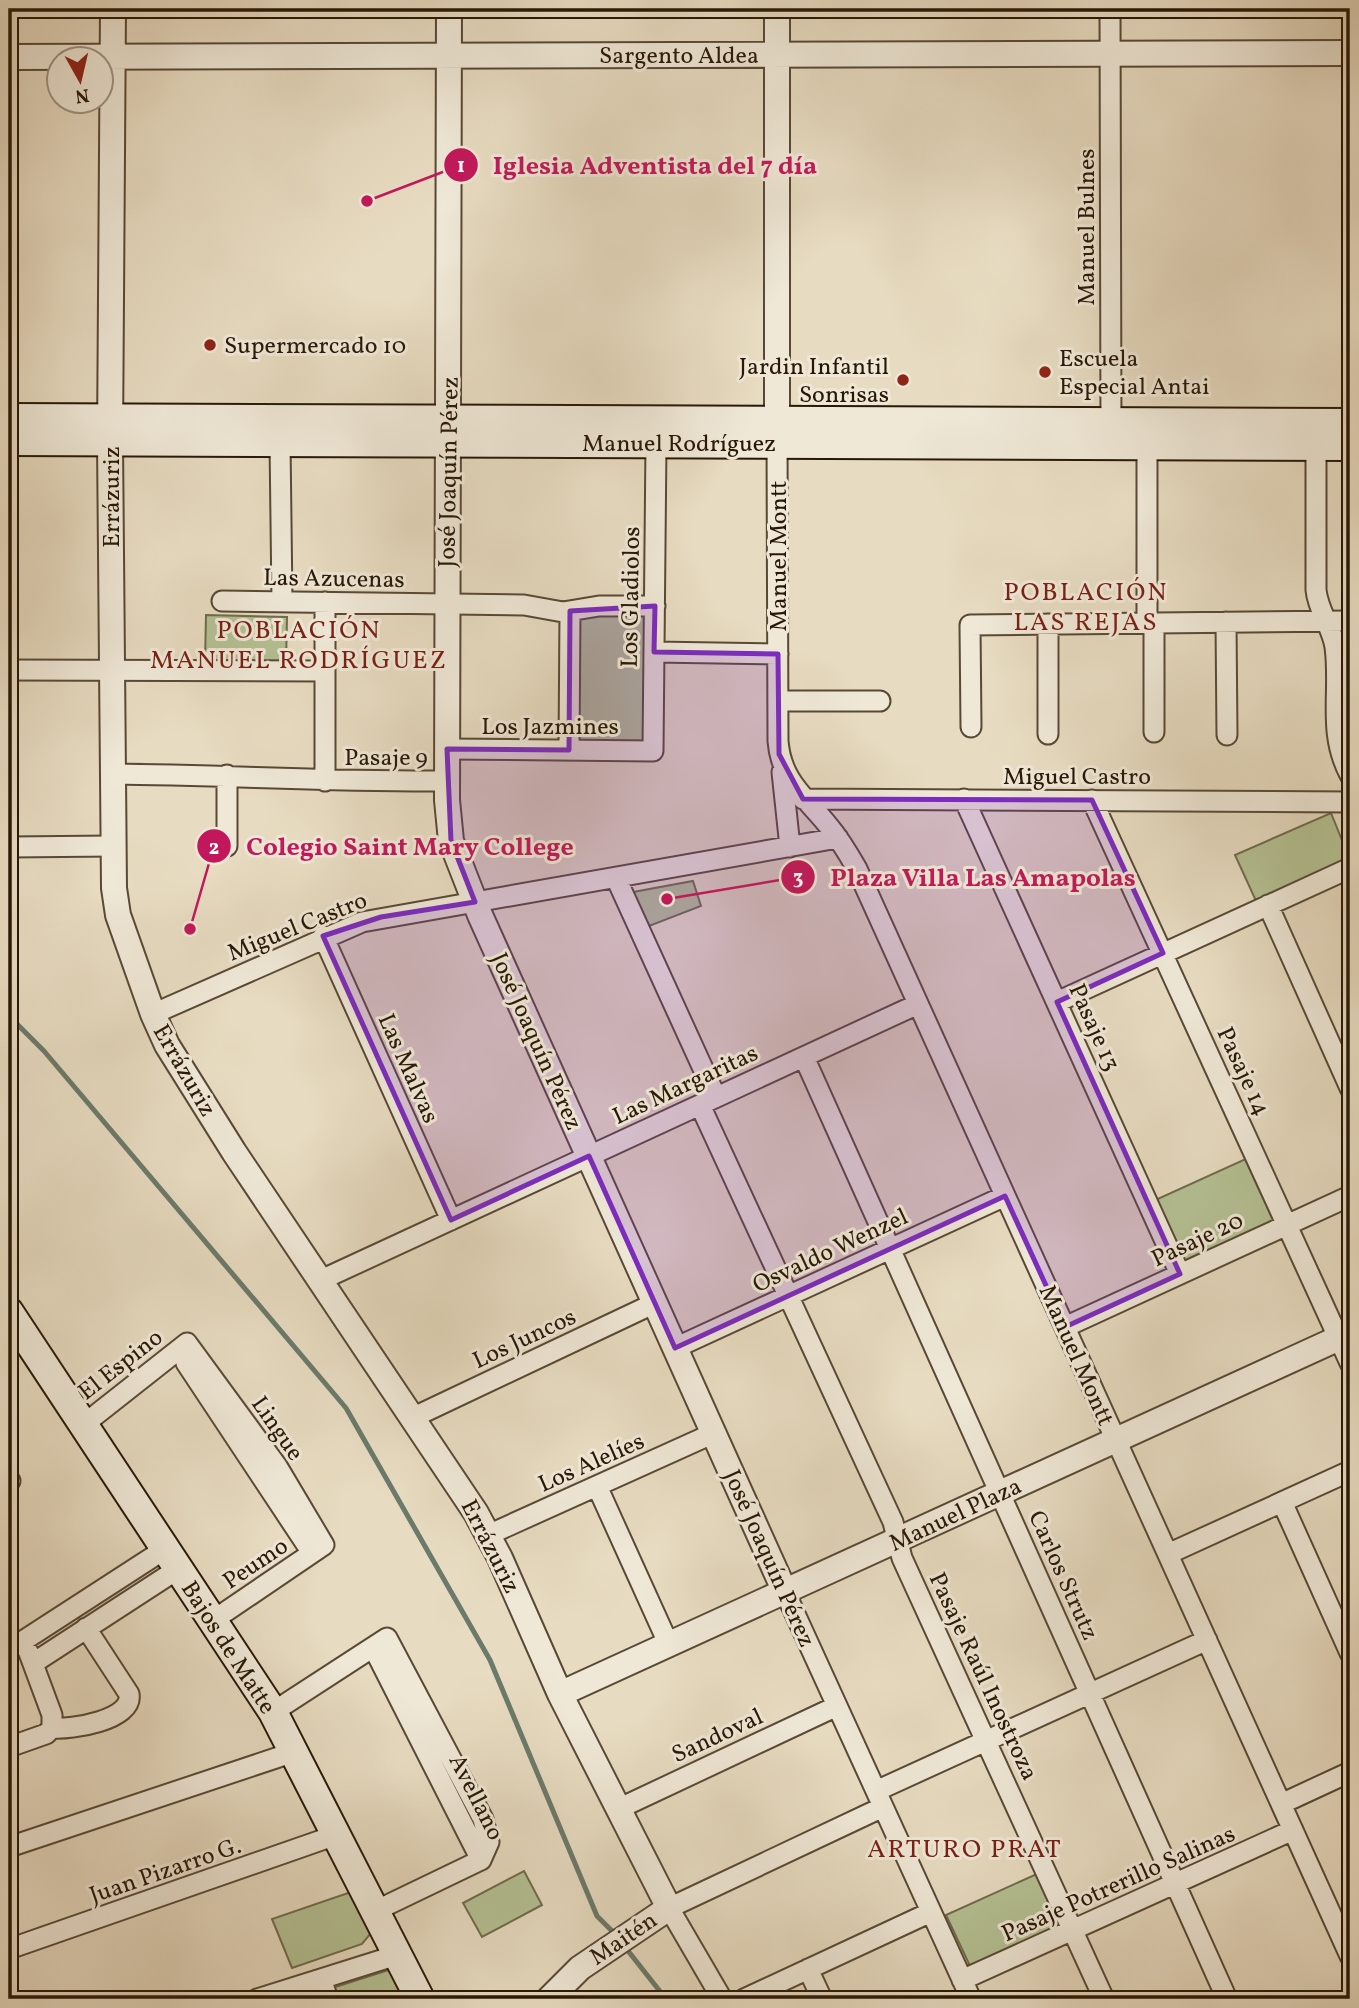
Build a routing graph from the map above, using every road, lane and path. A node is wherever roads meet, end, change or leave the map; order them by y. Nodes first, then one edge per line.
1 (113, 9) edge
2 (449, 9) edge
3 (778, 9) edge
4 (1110, 9) edge
5 (113, 46) edge
6 (1350, 53) edge
7 (1110, 54) junction
8 (777, 55) junction
9 (449, 56) junction
10 (9, 57) edge
11 (46, 57) edge
12 (116, 57) edge
13 (113, 116) edge
14 (9, 418) edge
15 (1350, 423) edge
16 (110, 430) junction
17 (448, 431) junction
18 (777, 432) junction
19 (1111, 433) junction
20 (1147, 433) junction
21 (9, 441) edge
22 (280, 442) junction
23 (656, 443) junction
24 (1316, 446) junction
25 (1350, 446) edge
26 (222, 601) dead end
27 (282, 602) junction
28 (325, 602) junction
29 (446, 604) junction
30 (654, 606) junction
31 (570, 611) junction
32 (1325, 621) junction
33 (1350, 621) edge
34 (1226, 622) junction
35 (1150, 623) junction
36 (1048, 624) junction
37 (654, 652) junction
38 (778, 654) junction
39 (9, 670) edge
40 (112, 670) junction
41 (325, 671) junction
42 (778, 701) junction
43 (880, 701) dead end
44 (971, 727) dead end
45 (1154, 732) dead end
46 (1048, 734) dead end
47 (1227, 735) dead end
48 (447, 750) junction
49 (569, 750) junction
50 (653, 751) joint
51 (782, 767) junction
52 (113, 774) junction
53 (227, 775) junction
54 (1350, 775) edge
55 (325, 781) junction
56 (447, 781) junction
57 (803, 799) junction
58 (964, 799) junction
59 (1092, 800) junction
60 (1350, 802) edge
61 (838, 838) junction
62 (113, 846) junction
63 (227, 846) dead end
64 (9, 847) edge
65 (790, 847) junction
66 (1350, 867) edge
67 (616, 878) junction
68 (475, 902) junction
69 (1268, 905) junction
70 (323, 936) junction
71 (1163, 954) junction
72 (1056, 1002) junction
73 (918, 1004) junction
74 (153, 1014) junction
75 (804, 1056) junction
76 (1350, 1088) edge
77 (708, 1101) junction
78 (589, 1156) junction
79 (1005, 1196) junction
80 (1350, 1196) edge
81 (451, 1220) junction
82 (1287, 1225) junction
83 (891, 1249) junction
84 (1180, 1275) junction
85 (321, 1280) junction
86 (788, 1296) junction
87 (655, 1303) junction
88 (9, 1312) edge
89 (1065, 1328) junction
90 (1345, 1336) edge
91 (182, 1346) joint
92 (675, 1348) junction
93 (1350, 1363) edge
94 (414, 1417) junction
95 (83, 1424) junction
96 (714, 1433) junction
97 (1116, 1440) junction
98 (1350, 1471) edge
99 (597, 1486) junction
100 (1001, 1493) junction
101 (1282, 1502) junction
102 (488, 1535) junction
103 (897, 1540) junction
104 (318, 1549) joint
105 (1168, 1554) junction
106 (171, 1559) junction
107 (785, 1592) junction
108 (212, 1621) junction
109 (86, 1628) junction
110 (1207, 1640) junction
111 (669, 1645) junction
112 (16, 1646) edge
113 (1350, 1653) edge
114 (34, 1662) junction
115 (1090, 1693) junction
116 (560, 1694) junction
117 (837, 1706) junction
118 (273, 1712) junction
119 (52, 1728) junction
120 (987, 1741) junction
121 (9, 1746) edge
122 (294, 1752) junction
123 (1350, 1772) edge
124 (880, 1799) junction
125 (1281, 1804) junction
126 (618, 1809) junction
127 (1293, 1830) junction
128 (337, 1835) junction
129 (9, 1847) edge
130 (1175, 1884) junction
131 (668, 1908) junction
132 (375, 1911) junction
133 (931, 1912) junction
134 (1073, 1930) junction
135 (9, 1949) edge
136 (397, 1955) junction
137 (1350, 1956) edge
138 (808, 1969) junction
139 (321, 1979) junction
140 (962, 1980) junction
141 (553, 1998) edge
142 (257, 1999) edge
143 (328, 1999) edge
144 (420, 1999) edge
145 (722, 1999) edge
146 (744, 1999) edge
147 (822, 1999) edge
148 (971, 1999) edge
149 (1104, 1999) edge
150 (1227, 1999) edge

1 - 5 street, Errázuriz
2 - 9 street, José Joaquín Pérez
3 - 8 street, Manuel Montt
4 - 7 street, Manuel Bulnes
6 - 7 street, Sargento Aldea
7 - 8 street, Sargento Aldea
7 - 19 street, Manuel Bulnes
8 - 9 street, Sargento Aldea
8 - 18 street, Manuel Montt
9 - 12 street, Sargento Aldea
9 - 17 street, José Joaquín Pérez
10 - 11 street, Sargento Aldea
13 - 16 street, Errázuriz
14 - 16 main road, Manuel Rodríguez
15 - 20 main road, Manuel Rodríguez
16 - 17 main road, Manuel Rodríguez
16 - 21 main road, Manuel Rodríguez
16 - 22 main road, Manuel Rodríguez
16 - 40 street, Errázuriz
17 - 18 main road, Manuel Rodríguez
17 - 22 main road, Manuel Rodríguez
17 - 23 main road, Manuel Rodríguez
17 - 29 street, José Joaquín Pérez
18 - 19 main road, Manuel Rodríguez
18 - 23 main road, Manuel Rodríguez
18 - 38 street, Manuel Montt
19 - 20 main road, Manuel Rodríguez
20 - 24 main road, Manuel Rodríguez
20 - 35 street
22 - 27 street
23 - 30 street, Los Gladiolos
24 - 25 main road, Manuel Rodríguez
24 - 32 street
26 - 27 street, Las Azucenas
27 - 28 street, Las Azucenas
28 - 29 street, Las Azucenas
28 - 41 street
29 - 31 street, Las Azucenas
29 - 48 street, José Joaquín Pérez
30 - 31 street, Las Azucenas
30 - 37 street, Los Gladiolos
31 - 49 street
32 - 33 street
32 - 34 street
32 - 54 street
34 - 35 street
34 - 47 street
35 - 36 street
35 - 45 street
36 - 44 street
36 - 46 street
37 - 38 street
37 - 50 street, Los Gladiolos
38 - 42 street, Manuel Montt
39 - 40 street
40 - 41 street
40 - 52 street, Errázuriz
41 - 55 street
42 - 43 street
42 - 51 street, Manuel Montt
48 - 49 street, Los Jazmines
48 - 56 street, José Joaquín Pérez
49 - 50 street, Los Jazmines
51 - 57 street, Manuel Montt
51 - 65 street, Manuel Montt
52 - 53 street, Pasaje 9
52 - 62 street, Errázuriz
53 - 55 street, Pasaje 9
53 - 63 street
55 - 56 street, Pasaje 9
56 - 68 street, José Joaquín Pérez
57 - 58 street, Miguel Castro
57 - 61 street, Manuel Montt
58 - 59 street, Miguel Castro
58 - 72 street, Pasaje 13
59 - 60 street, Miguel Castro
59 - 71 street, Pasaje 14
61 - 65 street, Miguel Castro
61 - 73 street, Manuel Montt
62 - 64 street
62 - 74 street, Errázuriz
65 - 67 street, Miguel Castro
66 - 69 street
67 - 68 street, Miguel Castro
67 - 77 street, Pasaje Raúl Inostroza
68 - 70 street, Miguel Castro
68 - 78 street, José Joaquín Pérez
69 - 71 street
69 - 76 street
70 - 74 street, Miguel Castro
70 - 81 street, Las Malvas
71 - 72 street
71 - 82 street, Pasaje 14
72 - 84 street, Pasaje 13
73 - 75 street, Las Margaritas
73 - 79 street, Manuel Montt
74 - 85 street, Errázuriz
75 - 77 street, Las Margaritas
75 - 83 street, Carlos Strutz
77 - 78 street, Las Margaritas
77 - 86 street, Pasaje Raúl Inostroza
78 - 81 street, Las Margaritas
78 - 87 street, José Joaquín Pérez
79 - 83 street, Osvaldo Wenzel
79 - 89 street, Manuel Montt
80 - 82 street, Pasaje 20
81 - 85 street, Las Margaritas
82 - 84 street, Pasaje 20
82 - 90 street, Pasaje 14
83 - 86 street, Osvaldo Wenzel
83 - 100 street, Carlos Strutz
84 - 89 street, Pasaje 20
85 - 94 street, Errázuriz
86 - 92 street, Osvaldo Wenzel
86 - 103 street, Pasaje Raúl Inostroza
87 - 92 street, José Joaquín Pérez
87 - 94 street, Los Juncos
88 - 95 main road, Bajos de Matte
89 - 97 street, Manuel Montt
90 - 93 street, Pasaje 14
90 - 97 street, Manuel Plaza
91 - 95 street, El Espino
91 - 104 street, Lingue
92 - 96 street, José Joaquín Pérez
94 - 102 street, Errázuriz
95 - 106 main road, Bajos de Matte
96 - 99 street, Los Alelíes
96 - 107 street, José Joaquín Pérez
97 - 100 street, Manuel Plaza
97 - 105 street, Manuel Montt
98 - 101 street
99 - 102 street, Los Alelíes
99 - 111 street
100 - 103 street, Manuel Plaza
100 - 115 street, Carlos Strutz
101 - 105 street
101 - 113 street
102 - 116 street, Errázuriz
103 - 107 street, Manuel Plaza
103 - 120 street, Pasaje Raúl Inostroza
104 - 108 street, Peumo
105 - 110 street, Manuel Montt
106 - 108 main road, Bajos de Matte
106 - 109 street
106 - 112 street
107 - 111 street, Manuel Plaza
107 - 117 street, José Joaquín Pérez
108 - 118 main road, Bajos de Matte
109 - 114 street
109 - 119 street
110 - 115 street
110 - 125 street, Manuel Montt
111 - 116 street, Manuel Plaza
112 - 114 street
114 - 119 street
115 - 120 street
115 - 130 street, Carlos Strutz
116 - 126 street, Errázuriz
117 - 124 street, José Joaquín Pérez
117 - 126 street, Sandoval
118 - 122 main road, Bajos de Matte
118 - 132 street, Avellano
119 - 121 street
120 - 124 street
120 - 134 street, Pasaje Raúl Inostroza
122 - 128 main road, Bajos de Matte
122 - 129 street
123 - 125 street
124 - 131 street
124 - 133 street, José Joaquín Pérez
125 - 127 street, Manuel Montt
126 - 131 street, Errázuriz
127 - 130 street, Pasaje Potrerillo Salinas
127 - 137 street, Manuel Montt
128 - 132 main road, Bajos de Matte
128 - 135 street, Juan Pizarro G.
130 - 134 street, Pasaje Potrerillo Salinas
130 - 150 street, Carlos Strutz
131 - 141 street, Maitén
131 - 145 street, Errázuriz
132 - 136 main road, Bajos de Matte
133 - 138 street
133 - 140 street, José Joaquín Pérez
134 - 140 street, Pasaje Potrerillo Salinas
134 - 149 street, Pasaje Raúl Inostroza
136 - 139 street
136 - 144 main road, Bajos de Matte
138 - 146 street
138 - 147 street
139 - 142 street
139 - 143 street
140 - 148 street, José Joaquín Pérez

